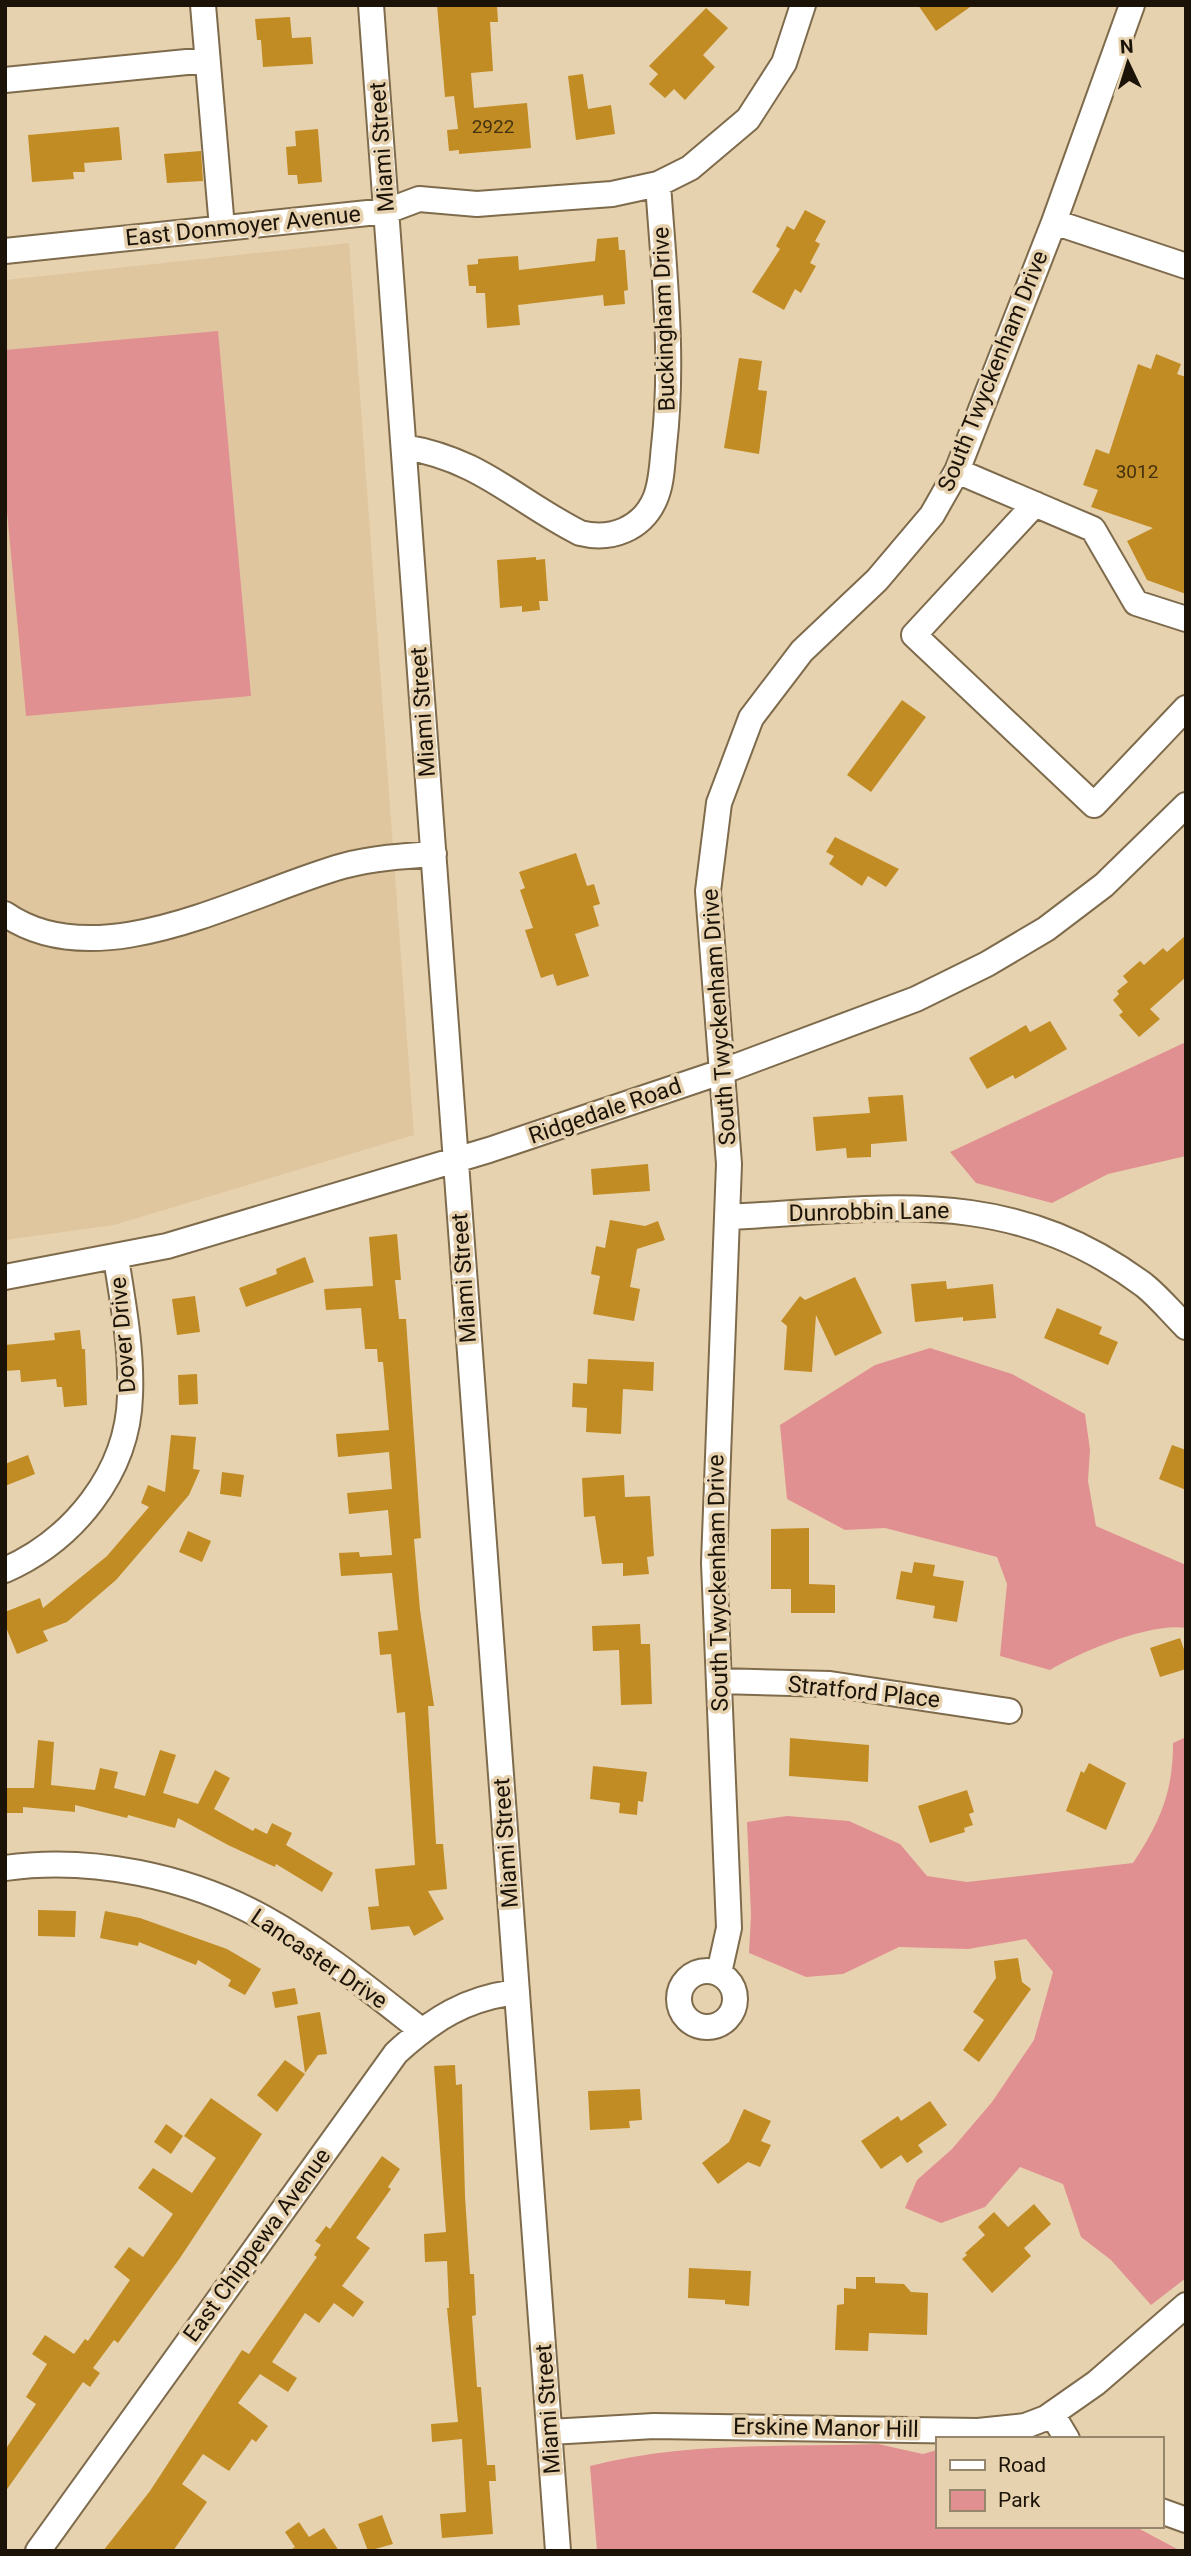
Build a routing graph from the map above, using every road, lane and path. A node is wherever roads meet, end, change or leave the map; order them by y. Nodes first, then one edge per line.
1 (203, 5) edge
2 (371, 5) edge
3 (803, 5) edge
4 (1132, 5) edge
5 (207, 60) junction
6 (5, 80) edge
7 (658, 184) junction
8 (387, 211) junction
9 (1054, 222) junction
10 (222, 228) junction
11 (5, 251) edge
12 (1186, 266) edge
13 (404, 447) junction
14 (957, 471) junction
15 (1035, 504) junction
16 (1186, 619) edge
17 (1186, 708) edge
18 (1186, 806) edge
19 (434, 854) junction
20 (5, 914) edge
21 (721, 1072) junction
22 (455, 1160) junction
23 (728, 1217) junction
24 (116, 1258) junction
25 (5, 1277) edge
26 (1186, 1326) edge
27 (5, 1570) edge
28 (719, 1682) junction
29 (1009, 1710) dead end
30 (5, 1868) edge
31 (719, 1973) dead end
32 (517, 1992) junction
33 (421, 2030) junction
34 (1186, 2305) edge
35 (1052, 2414) junction
36 (550, 2432) junction
37 (1066, 2437) edge
38 (1163, 2512) edge
39 (1186, 2520) edge
40 (38, 2551) edge
41 (558, 2551) edge

1 - 5 street
2 - 8 street, Miami Street
3 - 7 street, East Donmoyer Avenue
4 - 9 street, South Twyckenham Drive
5 - 6 street
5 - 10 street
7 - 8 street, East Donmoyer Avenue
7 - 13 street, Buckingham Drive
8 - 10 street, East Donmoyer Avenue
8 - 13 street, Miami Street
9 - 12 street
9 - 14 street, South Twyckenham Drive
10 - 11 street, East Donmoyer Avenue
13 - 19 street, Miami Street
14 - 15 street
14 - 21 street, South Twyckenham Drive
15 - 16 street
15 - 17 street
18 - 21 street, Ridgedale Road
19 - 20 street
19 - 22 street, Miami Street
21 - 22 street, Ridgedale Road
21 - 23 street, South Twyckenham Drive
22 - 24 street, Ridgedale Road
22 - 32 street, Miami Street
23 - 26 street, Dunrobbin Lane
23 - 28 street, South Twyckenham Drive
24 - 25 street, Ridgedale Road
24 - 27 street, Dover Drive
28 - 29 street, Stratford Place
28 - 31 street, South Twyckenham Drive
30 - 33 street, Lancaster Drive
32 - 33 street, East Chippewa Avenue
32 - 36 street, Miami Street
33 - 40 street, East Chippewa Avenue
34 - 35 street, Erskine Manor Hill
35 - 36 street, Erskine Manor Hill
35 - 37 street
36 - 41 street, Miami Street
38 - 39 street

